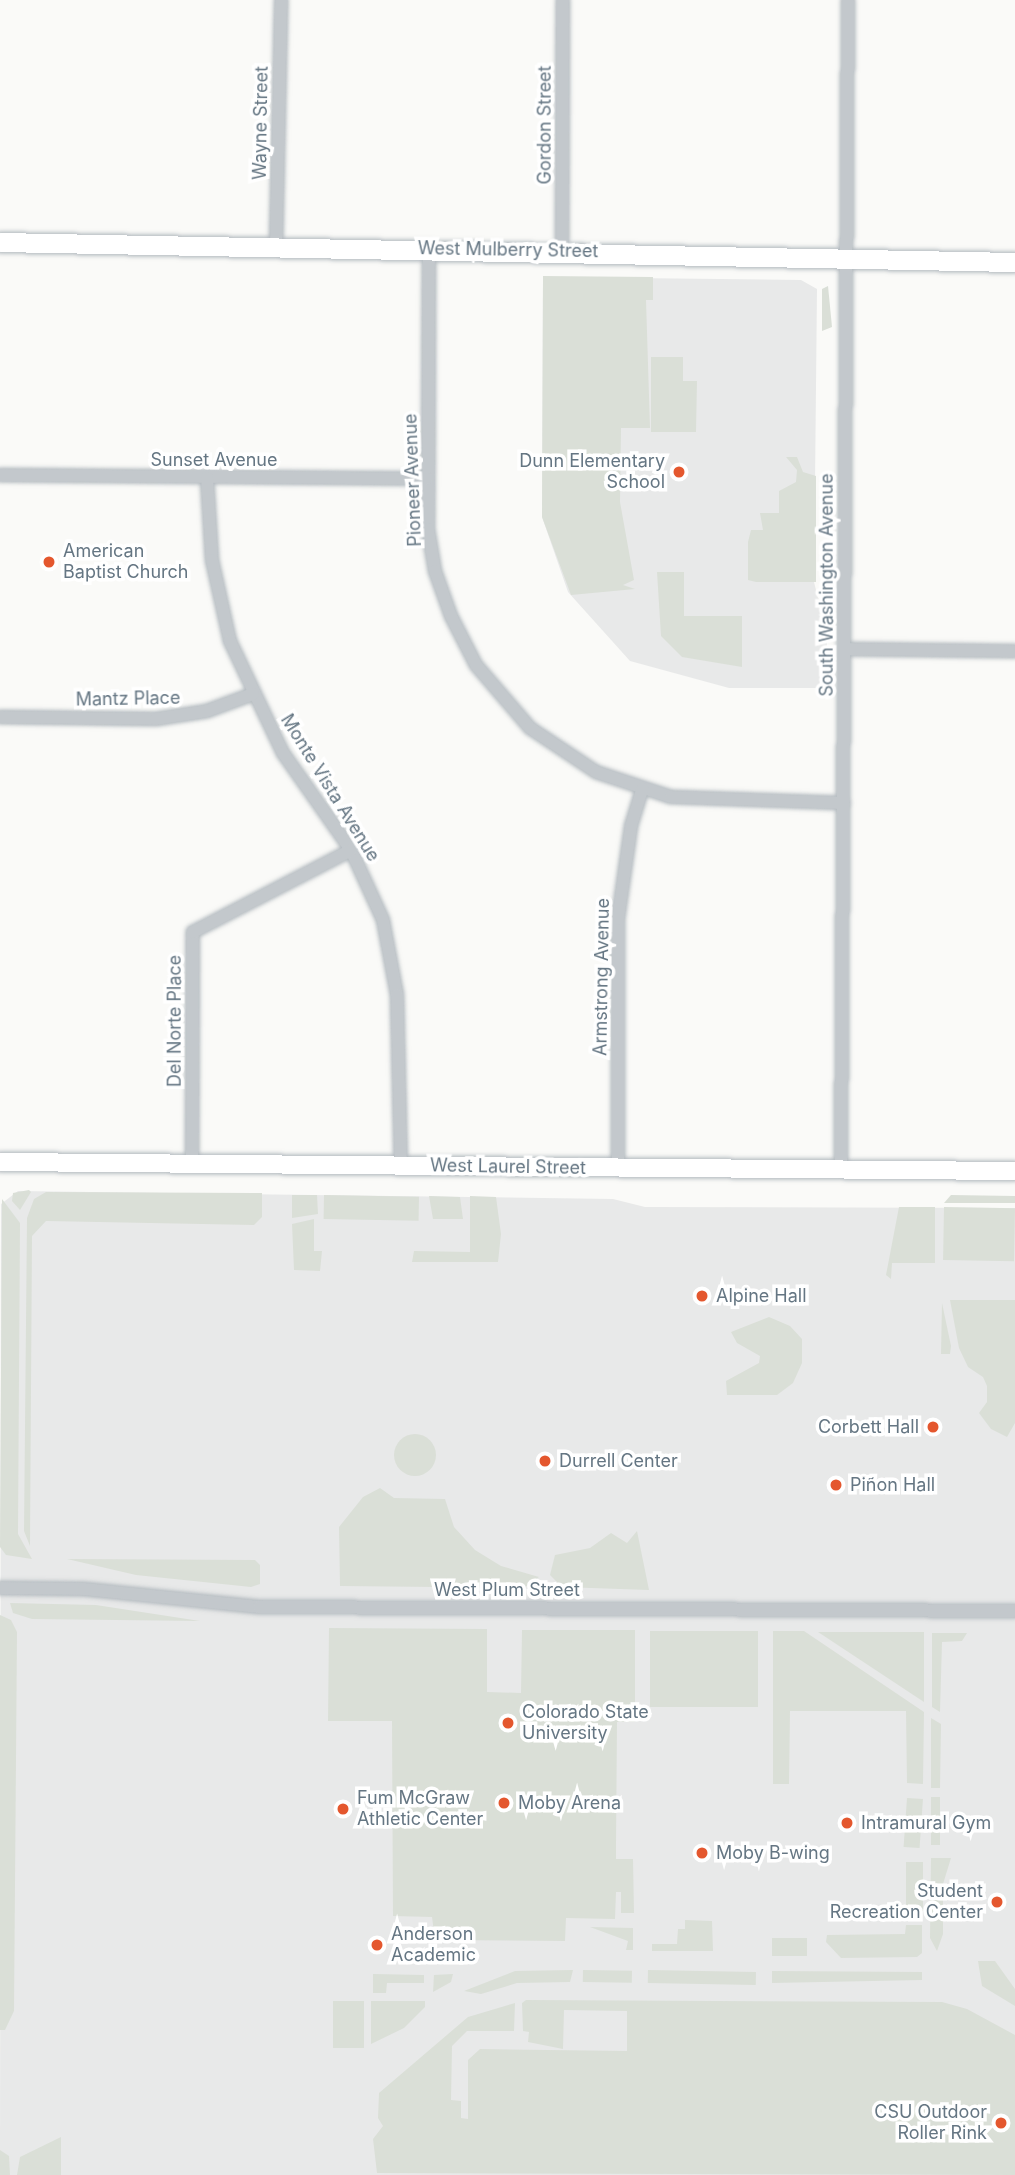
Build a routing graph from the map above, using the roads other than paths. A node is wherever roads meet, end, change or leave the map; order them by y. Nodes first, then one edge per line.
1 (281, 0) edge
2 (563, 0) edge
3 (848, 0) edge
4 (0, 242) edge
5 (276, 247) junction
6 (429, 248) junction
7 (562, 250) junction
8 (846, 256) junction
9 (1015, 262) edge
10 (0, 475) edge
11 (207, 478) junction
12 (427, 479) junction
13 (845, 649) junction
14 (1015, 651) edge
15 (253, 694) junction
16 (0, 717) edge
17 (642, 789) junction
18 (844, 803) junction
19 (351, 850) junction
20 (0, 1161) edge
21 (192, 1163) junction
22 (401, 1165) junction
23 (618, 1168) junction
24 (841, 1169) junction
25 (1015, 1171) edge
26 (0, 1588) edge
27 (1015, 1611) edge

1 - 5 street, Wayne Street
2 - 7 street, Gordon Street
3 - 8 street, South Washington Avenue
4 - 5 main road, West Mulberry Street
5 - 6 main road, West Mulberry Street
6 - 7 main road, West Mulberry Street
6 - 12 street, Pioneer Avenue
7 - 8 main road, West Mulberry Street
8 - 9 main road, West Mulberry Street
8 - 13 street, South Washington Avenue
10 - 11 street, Sunset Avenue
11 - 12 street, Sunset Avenue
11 - 15 street, Monte Vista Avenue
12 - 17 street, Pioneer Avenue
13 - 14 street
13 - 18 street, South Washington Avenue
15 - 16 street, Mantz Place
15 - 19 street, Monte Vista Avenue
17 - 18 street, Pioneer Avenue
17 - 23 street, Armstrong Avenue
18 - 24 street, South Washington Avenue
19 - 21 street, Del Norte Place
19 - 22 street, Monte Vista Avenue
20 - 21 main road, West Laurel Street
21 - 22 main road, West Laurel Street
22 - 23 main road, West Laurel Street
23 - 24 main road, West Laurel Street
24 - 25 main road, West Laurel Street
26 - 27 street, West Plum Street

